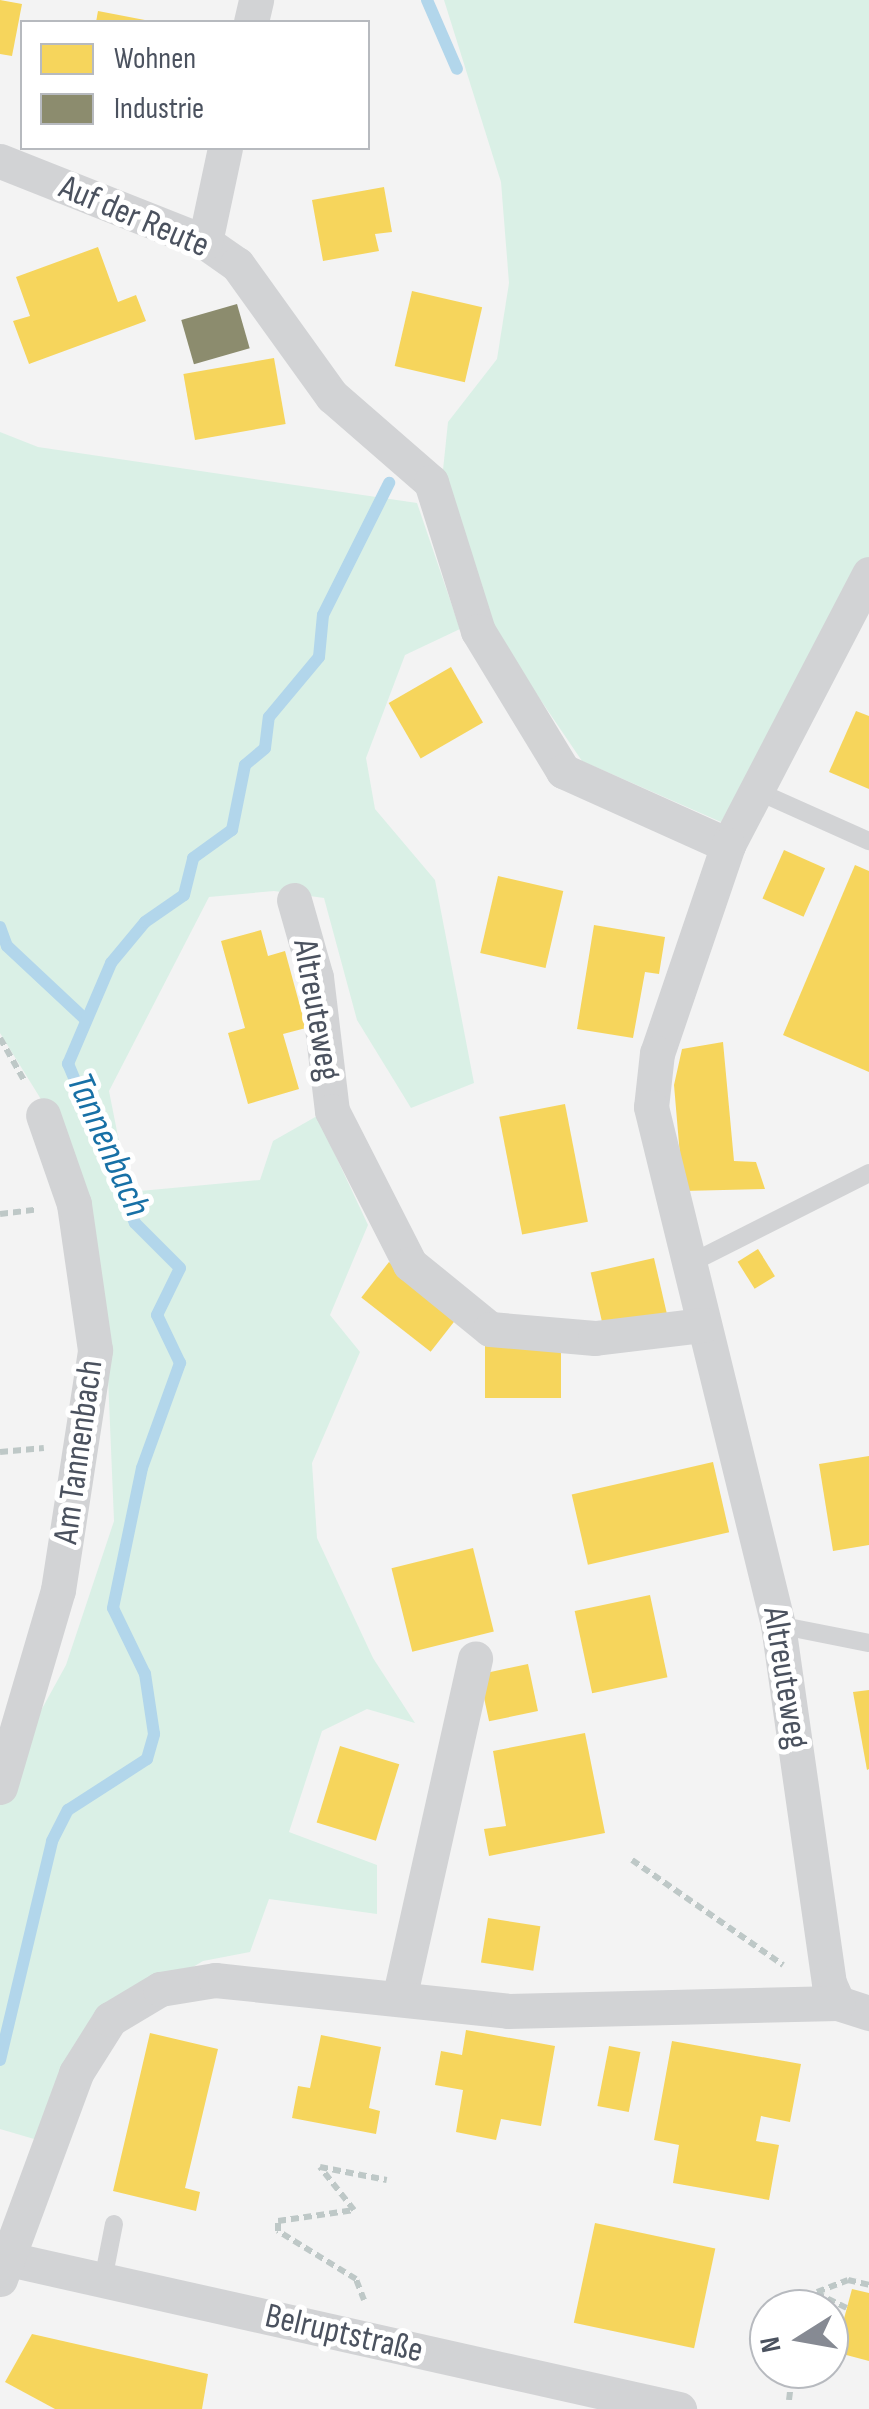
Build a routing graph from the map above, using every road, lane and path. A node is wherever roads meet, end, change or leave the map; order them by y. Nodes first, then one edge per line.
1 (225, 150) edge
2 (0, 161) edge
3 (205, 242) junction
4 (869, 574) edge
5 (757, 791) junction
6 (869, 841) edge
7 (728, 845) junction
8 (294, 900) dead end
9 (0, 1038) edge
10 (44, 1115) joint
11 (869, 1173) edge
12 (686, 1266) junction
13 (703, 1325) junction
14 (778, 1625) junction
15 (869, 1642) edge
16 (474, 1658) dead end
17 (0, 1787) edge
18 (632, 1860) dead end
19 (798, 1976) dead end
20 (399, 1999) junction
21 (853, 2008) edge
22 (387, 2180) dead end
23 (114, 2224) dead end
24 (3, 2265) edge
25 (103, 2280) junction
26 (869, 2285) edge
27 (826, 2289) edge
28 (362, 2311) dead end
29 (790, 2389) edge
30 (789, 2400) dead end
31 (679, 2409) edge

1 - 3 street
2 - 3 street, Auf der Reute
3 - 7 street, Auf der Reute
4 - 5 street, Altreuteweg
5 - 6 lane
5 - 7 street, Altreuteweg
7 - 12 street, Altreuteweg
8 - 13 street, Altreuteweg
9 - 10 path
10 - 17 street, Am Tannenbach
11 - 12 lane
12 - 13 street, Altreuteweg
13 - 14 street, Altreuteweg
14 - 15 lane
14 - 21 street, Altreuteweg
16 - 20 street
18 - 19 path
20 - 21 street
20 - 24 street
22 - 28 path
23 - 25 lane
24 - 25 street, Belruptstraße
25 - 31 street, Belruptstraße
26 - 27 path
29 - 30 path

